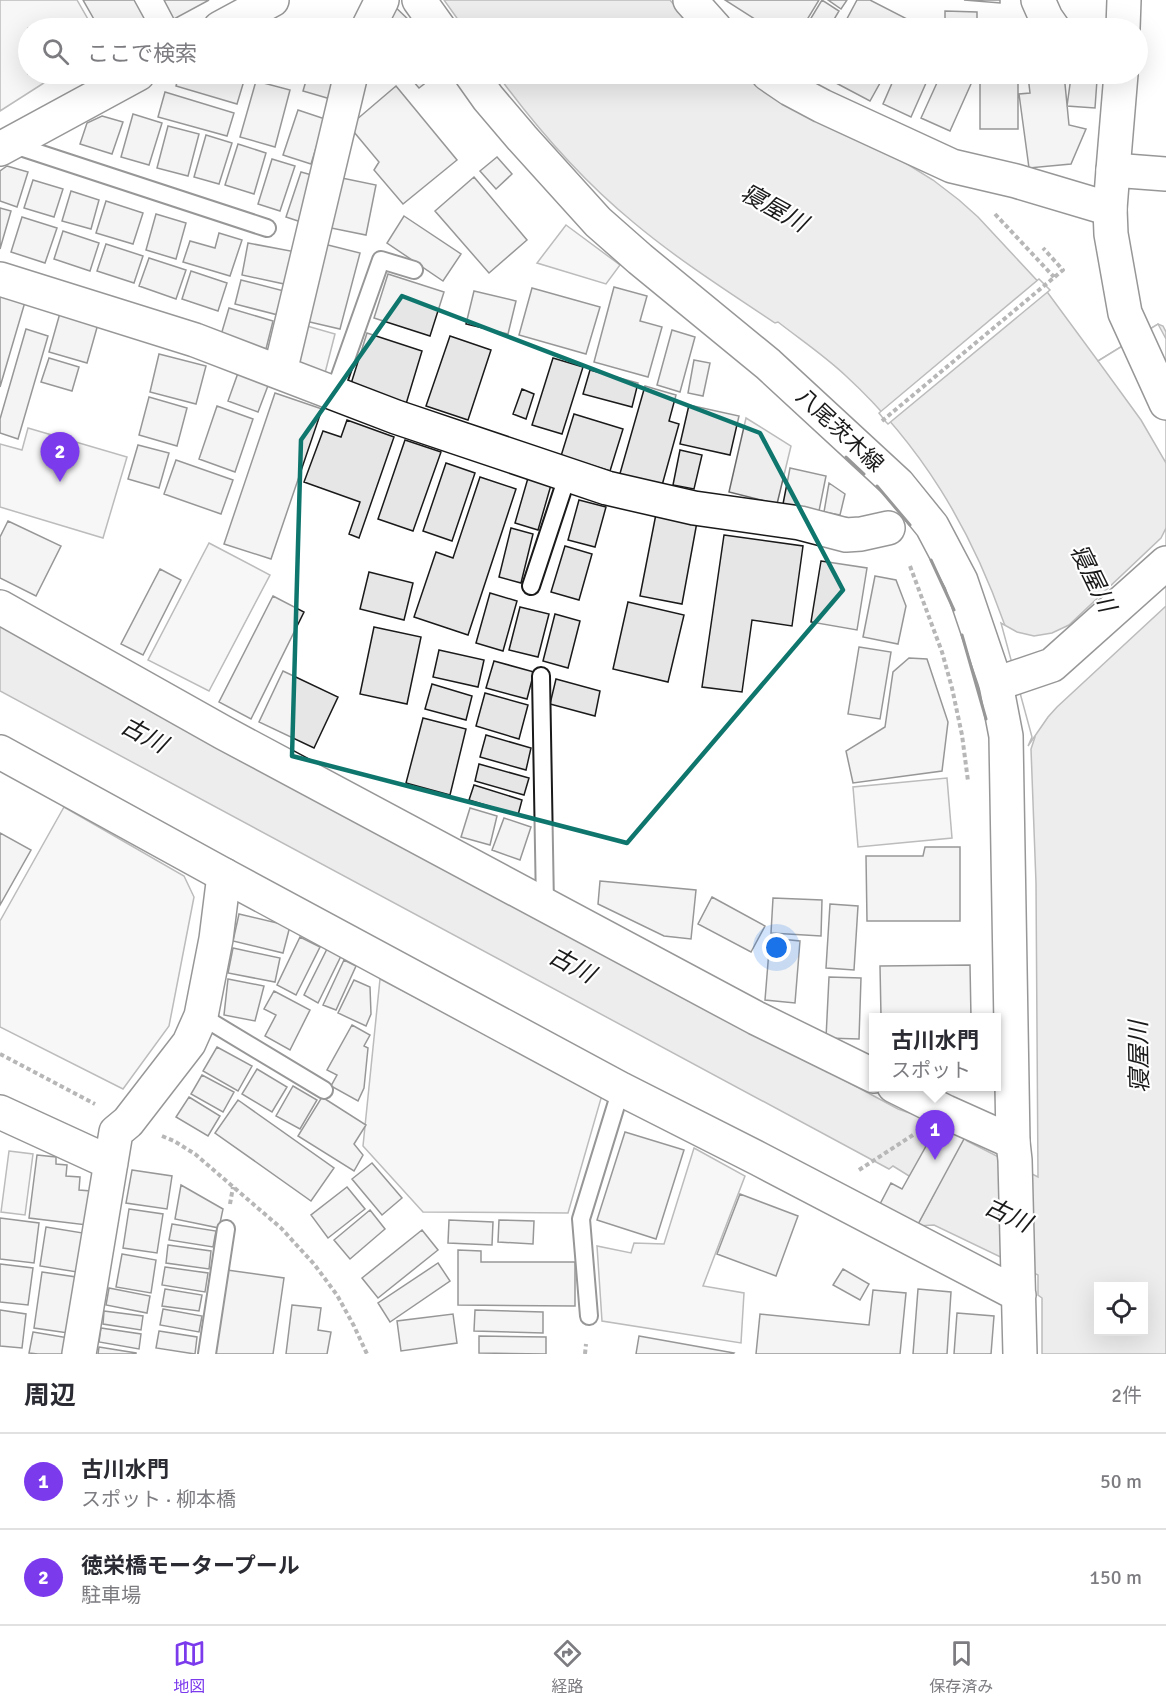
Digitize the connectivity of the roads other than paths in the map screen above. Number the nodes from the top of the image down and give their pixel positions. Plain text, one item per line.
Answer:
1 (272, 0) edge
2 (382, 0) edge
3 (419, 0) edge
4 (690, 0) edge
5 (1038, 0) edge
6 (1124, 0) edge
7 (239, 18) edge
8 (373, 18) edge
9 (432, 18) edge
10 (706, 18) edge
11 (1046, 18) edge
12 (1123, 18) edge
13 (120, 84) edge
14 (349, 84) edge
15 (478, 84) edge
16 (783, 84) edge
17 (1118, 84) edge
18 (6, 147) edge
19 (1113, 170) junction
20 (1157, 173) edge
21 (1110, 209) junction
22 (267, 228) dead end
23 (414, 270) dead end
24 (0, 279) edge
25 (280, 372) junction
26 (334, 393) junction
27 (1166, 403) edge
28 (568, 474) junction
29 (888, 528) road end
30 (1166, 563) edge
31 (531, 586) dead end
32 (0, 607) edge
33 (541, 676) dead end
34 (1002, 682) junction
35 (0, 752) edge
36 (224, 875) junction
37 (544, 905) junction
38 (201, 1016) junction
39 (869, 1074) edge
40 (621, 1089) junction
41 (324, 1090) dead end
42 (904, 1091) edge
43 (0, 1116) edge
44 (1014, 1150) junction
45 (111, 1163) junction
46 (226, 1229) dead end
47 (1018, 1283) junction
48 (589, 1316) dead end
49 (79, 1354) edge
50 (207, 1354) edge
51 (1020, 1354) edge

1 - 7 street
2 - 8 street
3 - 9 street
4 - 10 street
5 - 11 street
6 - 12 street
13 - 18 street
14 - 25 street
15 - 34 street, 八尾茨木線
16 - 21 street
17 - 19 street
18 - 22 lane
19 - 20 street
19 - 21 street
21 - 27 street
23 - 26 lane
24 - 25 street
25 - 26 street
26 - 28 street
28 - 29 street
28 - 31 lane
30 - 34 street
32 - 37 street
33 - 37 lane
34 - 44 street, 八尾茨木線
35 - 36 street
36 - 38 street
36 - 40 street
37 - 39 street
38 - 41 lane
38 - 45 street
40 - 47 street
40 - 48 lane
42 - 44 street
43 - 45 street
44 - 47 street, 八尾茨木線
45 - 49 street
46 - 50 lane
47 - 51 street, 八尾茨木線

